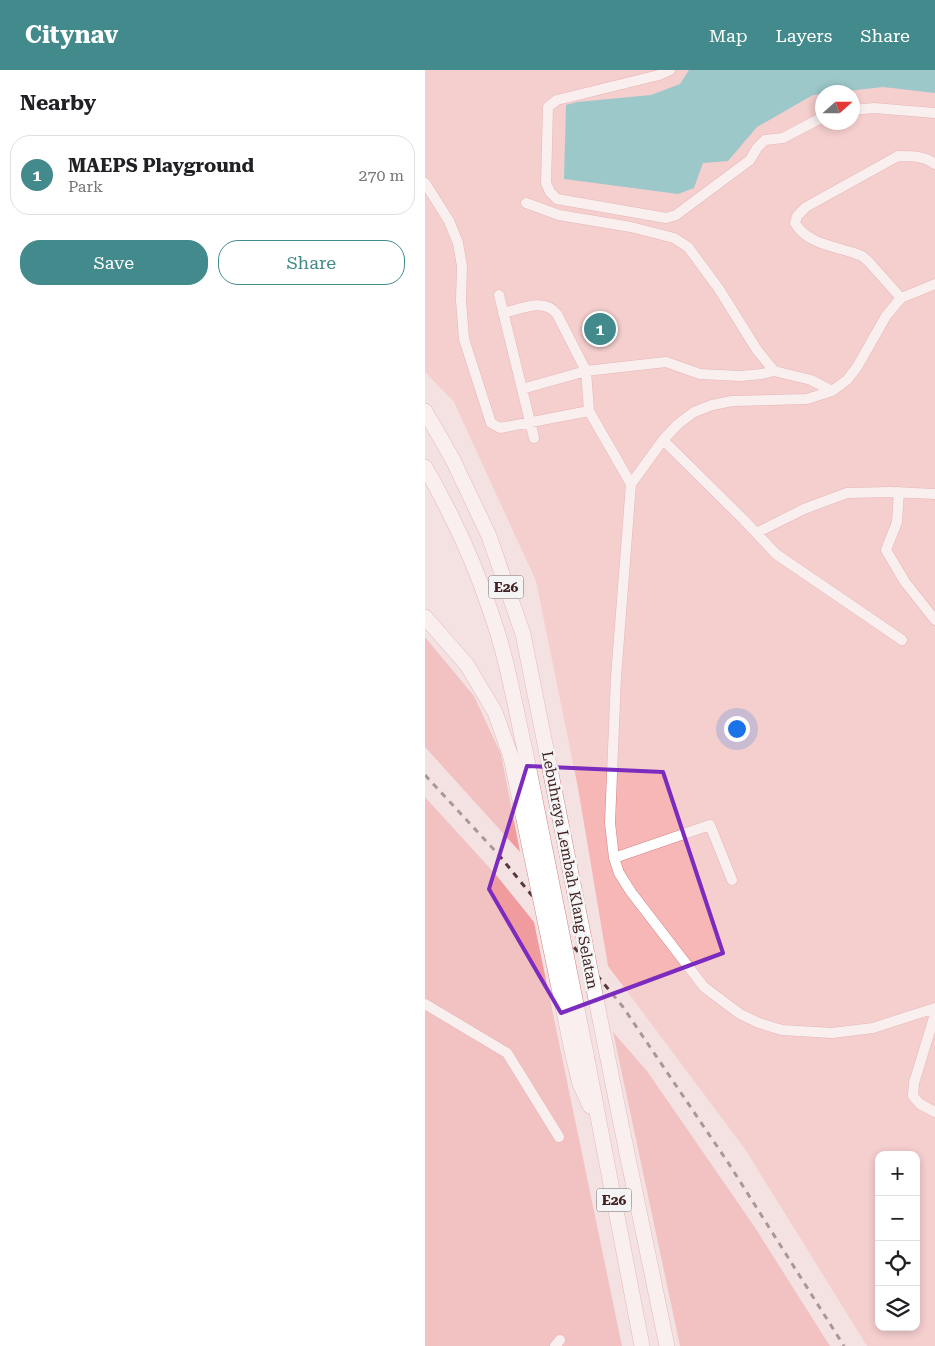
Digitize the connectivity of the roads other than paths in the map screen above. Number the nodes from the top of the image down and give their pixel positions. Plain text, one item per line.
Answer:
1 (670, 70) edge
2 (860, 109) edge
3 (935, 113) edge
4 (815, 121) edge
5 (935, 164) edge
6 (425, 183) edge
7 (526, 203) dead end
8 (935, 284) edge
9 (499, 295) dead end
10 (901, 298) junction
11 (503, 313) junction
12 (774, 370) junction
13 (586, 371) junction
14 (522, 389) junction
15 (833, 391) junction
16 (425, 411) edge
17 (589, 411) junction
18 (530, 422) junction
19 (534, 438) dead end
20 (663, 440) junction
21 (425, 467) edge
22 (631, 484) junction
23 (899, 492) junction
24 (935, 494) edge
25 (756, 533) junction
26 (425, 617) edge
27 (935, 620) edge
28 (902, 640) dead end
29 (519, 756) junction
30 (614, 858) junction
31 (733, 880) dead end
32 (425, 1004) edge
33 (935, 1008) edge
34 (935, 1014) edge
35 (935, 1112) edge
36 (559, 1137) dead end
37 (642, 1346) edge
38 (667, 1346) edge

1 - 4 street
2 - 3 street
5 - 10 street
6 - 18 street
7 - 12 street
8 - 10 street
9 - 11 street
10 - 15 street
11 - 13 street
11 - 14 street
12 - 13 street
12 - 15 street
13 - 14 street
13 - 17 street
14 - 18 street
15 - 20 street
16 - 38 highway, Lebuhraya Lembah Klang Selatan / E26, bridge
17 - 18 street
17 - 22 street
18 - 19 street
20 - 22 street
20 - 25 street
21 - 29 highway, Lebuhraya Lembah Klang Selatan / E26
22 - 30 street
23 - 24 street
23 - 25 street
23 - 27 street
25 - 28 street
26 - 29 highway
29 - 37 highway, Lebuhraya Lembah Klang Selatan / E26, bridge
30 - 31 street
30 - 33 street
32 - 36 street
34 - 35 street

